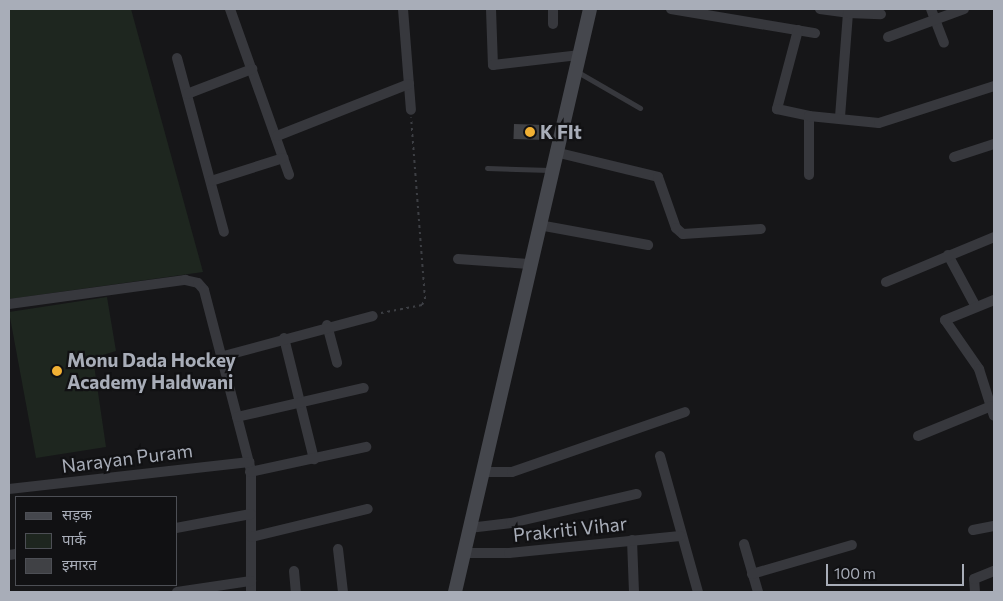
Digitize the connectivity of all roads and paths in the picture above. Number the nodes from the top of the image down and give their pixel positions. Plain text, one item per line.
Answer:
1 (230, 9) edge
2 (403, 9) edge
3 (491, 9) edge
4 (552, 9) edge
5 (590, 9) edge
6 (671, 9) edge
7 (820, 9) edge
8 (931, 9) edge
9 (964, 9) edge
10 (848, 13) junction
11 (881, 14) dead end
12 (935, 20) junction
13 (553, 24) dead end
14 (798, 30) junction
15 (815, 33) dead end
16 (888, 37) dead end
17 (944, 43) dead end
18 (580, 55) junction
19 (177, 58) dead end
20 (252, 69) junction
21 (576, 71) junction
22 (409, 84) junction
23 (994, 86) edge
24 (187, 94) junction
25 (640, 108) dead end
26 (411, 110) joint
27 (809, 116) junction
28 (840, 118) junction
29 (277, 136) junction
30 (994, 144) edge
31 (555, 152) junction
32 (954, 157) dead end
33 (283, 158) junction
34 (487, 168) dead end
35 (550, 170) junction
36 (289, 175) dead end
37 (809, 175) dead end
38 (211, 181) junction
39 (539, 225) junction
40 (761, 229) dead end
41 (224, 232) dead end
42 (994, 237) edge
43 (648, 245) dead end
44 (948, 255) junction
45 (458, 259) dead end
46 (530, 264) junction
47 (886, 282) dead end
48 (994, 300) edge
49 (9, 304) edge
50 (976, 307) junction
51 (376, 315) joint
52 (327, 325) junction
53 (284, 338) junction
54 (220, 357) junction
55 (337, 363) dead end
56 (364, 388) dead end
57 (301, 403) junction
58 (993, 411) edge
59 (685, 412) dead end
60 (238, 417) junction
61 (918, 436) dead end
62 (366, 448) dead end
63 (660, 456) dead end
64 (314, 459) junction
65 (249, 462) junction
66 (250, 472) junction
67 (482, 472) junction
68 (9, 489) edge
69 (637, 494) dead end
70 (368, 509) dead end
71 (251, 514) junction
72 (994, 526) edge
73 (178, 528) edge
74 (470, 528) junction
75 (973, 530) dead end
76 (680, 536) junction
77 (251, 537) junction
78 (632, 540) junction
79 (744, 544) dead end
80 (852, 545) dead end
81 (338, 549) dead end
82 (464, 553) junction
83 (294, 571) dead end
84 (994, 571) edge
85 (752, 574) junction
86 (251, 581) junction
87 (177, 592) edge
88 (251, 592) edge
89 (296, 592) edge
90 (343, 592) edge
91 (455, 592) edge
92 (634, 592) edge
93 (698, 592) edge
94 (758, 592) edge
95 (975, 592) edge

1 - 20 street
2 - 22 street
3 - 18 street
4 - 13 street
5 - 18 street
6 - 14 street
7 - 10 street
8 - 12 street
9 - 12 street
10 - 11 street
10 - 28 street
12 - 16 street
12 - 17 street
14 - 15 street
14 - 27 street
18 - 21 street
19 - 24 street
20 - 24 street
20 - 29 street
21 - 25 lane
21 - 31 street
22 - 26 street
22 - 29 street
23 - 28 street
24 - 38 street
26 - 51 path
27 - 28 street
27 - 37 street
29 - 33 street
30 - 32 street
31 - 35 street
31 - 40 street
33 - 36 street
33 - 38 street
34 - 35 lane
35 - 39 street
38 - 41 street
39 - 43 street
39 - 46 street
42 - 44 street
44 - 47 street
44 - 50 street
45 - 46 street
46 - 67 street
48 - 50 street
49 - 54 street
50 - 58 street
51 - 52 street
52 - 53 street
52 - 55 street
53 - 54 street
53 - 57 street
54 - 60 street
56 - 57 street
57 - 60 street
57 - 64 street
58 - 61 street
59 - 67 street
60 - 65 street
62 - 64 street
63 - 76 street
64 - 66 street
65 - 66 street
65 - 68 street, Narayan Puram
66 - 71 street
67 - 74 street
69 - 74 street
70 - 77 street
71 - 73 street
71 - 77 street
72 - 75 street
74 - 82 street
76 - 78 street, Prakriti Vihar
76 - 93 street
77 - 86 street
78 - 82 street, Prakriti Vihar
78 - 92 street
79 - 85 street
80 - 85 street
81 - 90 street
82 - 91 street
83 - 89 street
84 - 95 street
85 - 94 street
86 - 87 street
86 - 88 street

